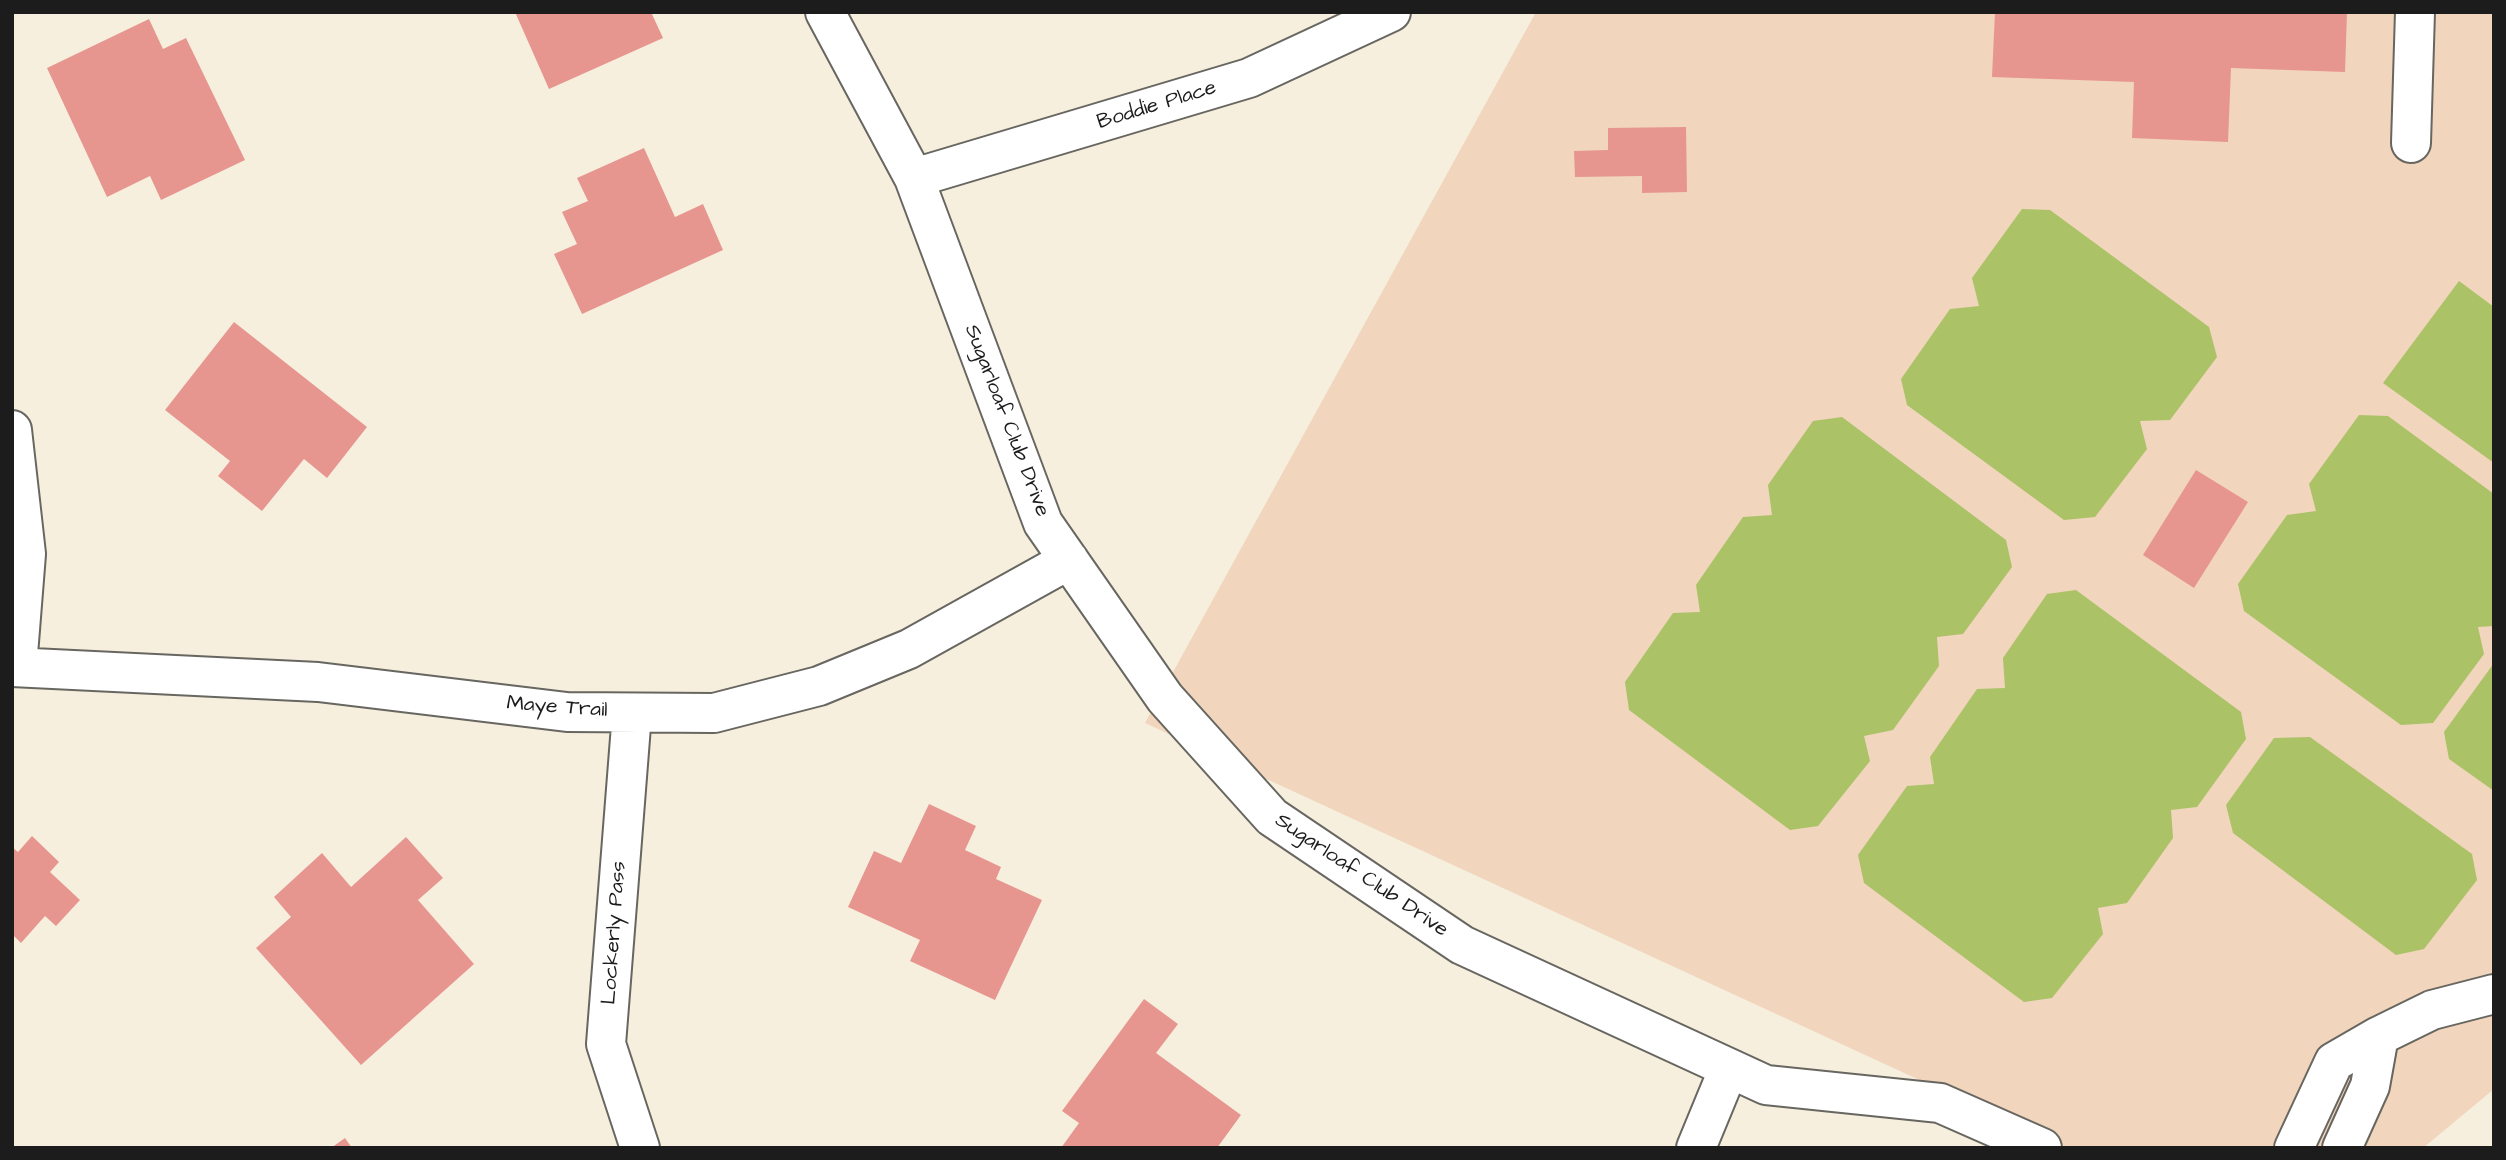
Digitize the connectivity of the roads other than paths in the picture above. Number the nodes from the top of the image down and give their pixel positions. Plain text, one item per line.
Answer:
1 (825, 12) edge
2 (1391, 12) edge
3 (2415, 12) edge
4 (2411, 143) dead end
5 (914, 178) junction
6 (12, 430) edge
7 (1069, 559) junction
8 (15, 667) edge
9 (632, 713) junction
10 (2494, 994) edge
11 (2379, 1036) junction
12 (1729, 1068) junction
13 (640, 1148) edge
14 (1696, 1148) edge
15 (2042, 1148) edge
16 (2294, 1148) edge
17 (2342, 1148) edge

1 - 5 street, Sugarloaf Club Drive
2 - 5 street, Boddie Place
3 - 4 street
5 - 7 street, Sugarloaf Club Drive
6 - 8 street
7 - 9 street, Maye Trail
7 - 12 street, Sugarloaf Club Drive
8 - 9 street, Maye Trail
9 - 13 street, Lockerly Pass
10 - 11 street
11 - 16 street
11 - 17 street
12 - 14 street
12 - 15 street, Sugarloaf Club Drive

